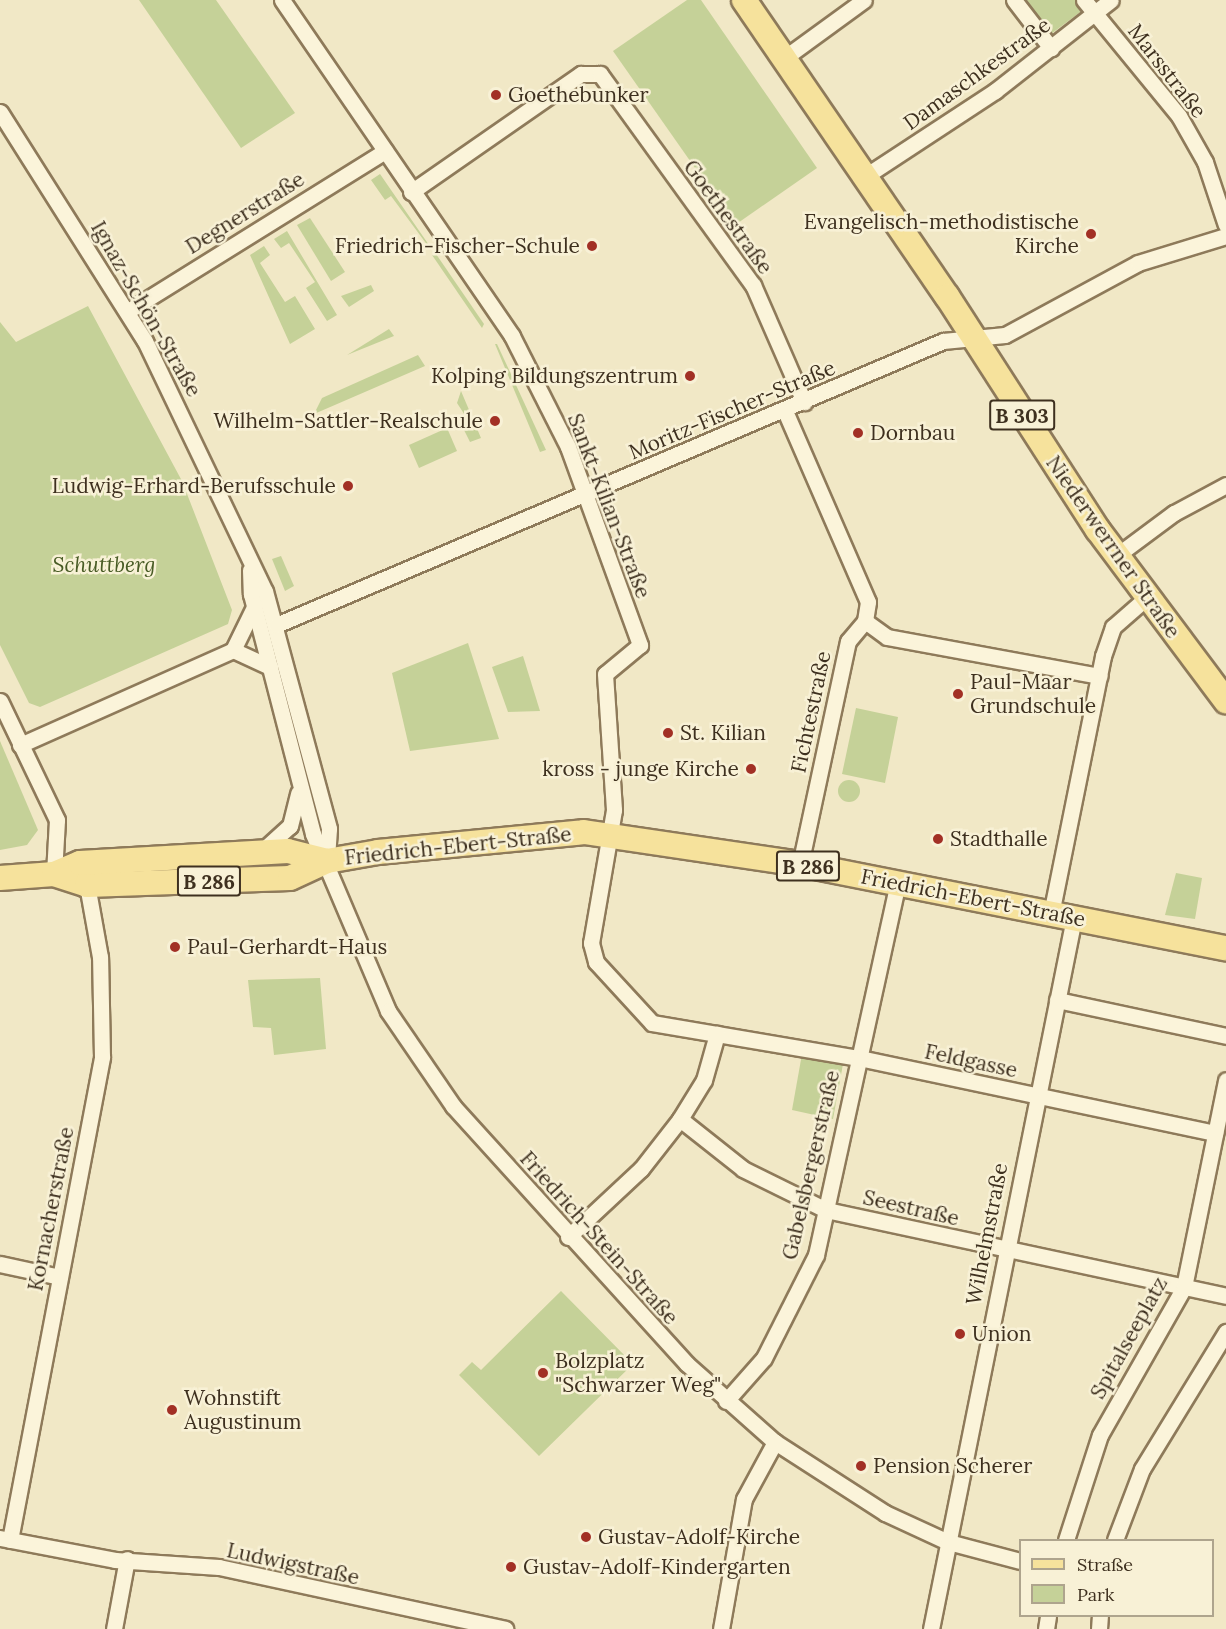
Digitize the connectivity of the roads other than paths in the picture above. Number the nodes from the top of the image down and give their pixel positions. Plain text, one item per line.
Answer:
1 (282, 0) edge
2 (744, 0) edge
3 (864, 0) edge
4 (1014, 0) edge
5 (1084, 0) edge
6 (1111, 0) edge
7 (1095, 14) junction
8 (1051, 48) junction
9 (783, 59) junction
10 (0, 112) edge
11 (385, 151) junction
12 (864, 177) junction
13 (411, 192) junction
14 (1226, 225) edge
15 (1226, 236) edge
16 (128, 311) junction
17 (973, 338) junction
18 (804, 402) junction
19 (785, 411) junction
20 (1226, 485) edge
21 (587, 495) junction
22 (1116, 556) junction
23 (250, 570) junction
24 (1146, 598) junction
25 (255, 605) junction
26 (865, 621) junction
27 (276, 625) junction
28 (233, 650) junction
29 (270, 667) junction
30 (1099, 676) junction
31 (0, 701) edge
32 (1226, 701) edge
33 (20, 745) junction
34 (297, 775) junction
35 (612, 834) junction
36 (257, 853) junction
37 (327, 861) junction
38 (800, 864) junction
39 (54, 874) junction
40 (0, 878) edge
41 (898, 883) junction
42 (87, 885) junction
43 (1062, 916) junction
44 (1226, 948) edge
45 (1057, 1000) junction
46 (717, 1034) junction
47 (1226, 1036) edge
48 (859, 1058) junction
49 (1226, 1080) edge
50 (1036, 1097) junction
51 (680, 1119) junction
52 (1215, 1133) junction
53 (826, 1210) junction
54 (567, 1237) junction
55 (1004, 1252) junction
56 (0, 1264) edge
57 (60, 1277) junction
58 (1184, 1287) junction
59 (1226, 1296) edge
60 (1226, 1332) edge
61 (726, 1401) junction
62 (776, 1442) junction
63 (5, 1539) edge
64 (1065, 1539) edge
65 (1115, 1539) edge
66 (948, 1542) junction
67 (127, 1559) junction
68 (1019, 1561) edge
69 (438, 1623) edge
70 (114, 1629) edge
71 (506, 1629) edge
72 (721, 1629) edge
73 (931, 1629) edge

1 - 11 street, Sankt-Kilian-Straße
2 - 9 main road, Niederwerrner Straße / B 303
3 - 9 street
4 - 8 street
5 - 7 street, Marsstraße
6 - 7 street, Damaschkestraße
7 - 8 street, Damaschkestraße
7 - 14 street, Marsstraße
8 - 12 street, Damaschkestraße
9 - 12 main road, Niederwerrner Straße / B 303
10 - 16 street, Ignaz-Schön-Straße
11 - 13 street, Sankt-Kilian-Straße
11 - 16 street, Degnerstraße
12 - 17 main road, Niederwerrner Straße / B 303
13 - 18 street, Goethestraße
13 - 21 street, Sankt-Kilian-Straße
15 - 17 street, Moritz-Fischer-Straße
16 - 23 street, Ignaz-Schön-Straße
17 - 18 street, Moritz-Fischer-Straße
17 - 22 main road, Niederwerrner Straße / B 303
18 - 19 street, Moritz-Fischer-Straße
19 - 21 street, Moritz-Fischer-Straße
19 - 26 street, Fichtestraße
20 - 22 street
21 - 27 street, Moritz-Fischer-Straße
21 - 35 street, Sankt-Kilian-Straße
22 - 24 main road, Niederwerrner Straße / B 303
23 - 25 street, Ignaz-Schön-Straße
23 - 27 street, Ignaz-Schön-Straße
24 - 30 street, Wilhelmstraße
24 - 32 main road, Niederwerrner Straße / B 303
25 - 28 street
25 - 29 street, Ignaz-Schön-Straße
26 - 30 street
26 - 38 street, Fichtestraße
27 - 37 street, Ignaz-Schön-Straße
28 - 29 street
28 - 33 street
29 - 34 street, Ignaz-Schön-Straße
30 - 43 street, Wilhelmstraße
31 - 33 street
33 - 39 street
34 - 36 street, Ignaz-Schön-Straße
34 - 37 street, Ignaz-Schön-Straße
35 - 37 main road, Friedrich-Ebert-Straße / B 286
35 - 38 main road, Friedrich-Ebert-Straße / B 286
35 - 46 street, Feldgasse
36 - 37 main road, B 286
36 - 39 main road, B 286
37 - 42 main road, B 286
37 - 54 street, Friedrich-Stein-Straße
38 - 41 main road, Friedrich-Ebert-Straße / B 286
39 - 40 main road, B 286
39 - 42 main road, B 286
41 - 43 main road, Friedrich-Ebert-Straße / B 286
41 - 48 street, Gabelsbergerstraße
42 - 57 street, Kornacherstraße
43 - 44 main road, Friedrich-Ebert-Straße / B 286
43 - 45 street, Wilhelmstraße
45 - 47 street
45 - 50 street, Wilhelmstraße
46 - 48 street, Feldgasse
46 - 51 street
48 - 50 street, Feldgasse
48 - 53 street, Gabelsbergerstraße
49 - 52 street, Spitalseeplatz
50 - 52 street, Feldgasse
50 - 55 street, Wilhelmstraße
51 - 53 street, Seestraße
51 - 54 street
52 - 58 street, Spitalseeplatz
53 - 55 street, Seestraße
53 - 61 street, Gabelsbergerstraße
54 - 61 street, Friedrich-Stein-Straße
55 - 58 street, Seestraße
55 - 66 street, Wilhelmstraße
56 - 57 street
57 - 63 street, Kornacherstraße
58 - 59 street, Seestraße
58 - 64 street, Spitalseeplatz
60 - 65 street
61 - 62 street, Friedrich-Stein-Straße
62 - 66 street, Friedrich-Stein-Straße
62 - 72 street
63 - 67 street, Ludwigstraße
66 - 68 street, Friedrich-Stein-Straße
66 - 73 street, Wilhelmstraße
67 - 69 street, Ludwigstraße
67 - 70 street
69 - 71 street, Ludwigstraße

